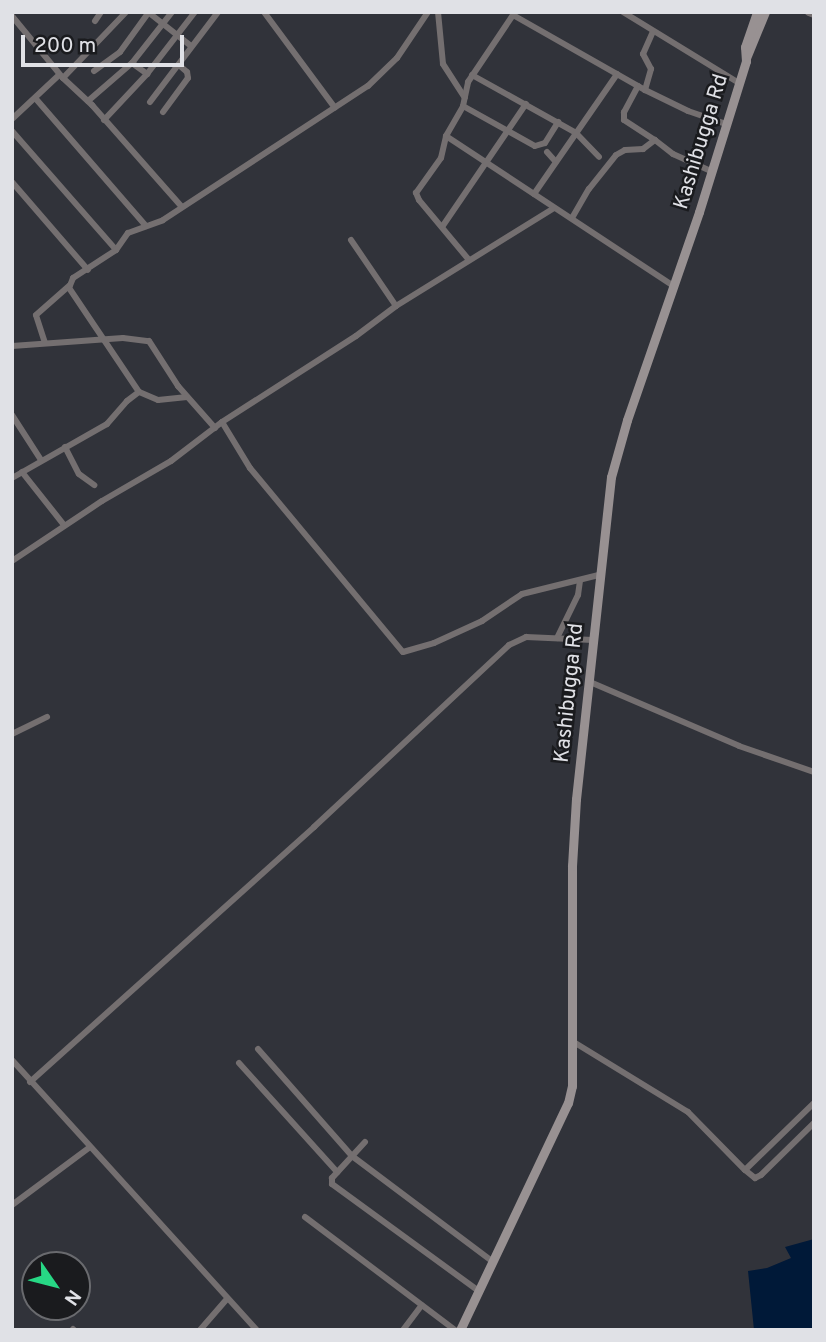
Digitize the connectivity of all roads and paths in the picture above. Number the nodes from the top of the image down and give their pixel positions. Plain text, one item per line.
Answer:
1 (102, 12) edge
2 (126, 12) edge
3 (172, 12) edge
4 (195, 12) edge
5 (218, 12) edge
6 (264, 12) edge
7 (428, 12) edge
8 (438, 12) edge
9 (624, 12) edge
10 (757, 12) edge
11 (765, 12) edge
12 (148, 13) edge
13 (514, 14) edge
14 (12, 16) edge
15 (95, 21) dead end
16 (163, 24) junction
17 (653, 32) junction
18 (177, 36) junction
19 (191, 46) junction
20 (746, 58) junction
21 (132, 63) junction
22 (179, 65) junction
23 (94, 71) dead end
24 (147, 74) junction
25 (617, 74) junction
26 (472, 75) junction
27 (61, 76) junction
28 (739, 83) junction
29 (638, 86) junction
30 (645, 90) junction
31 (36, 99) junction
32 (88, 101) junction
33 (150, 102) dead end
34 (464, 102) junction
35 (526, 104) junction
36 (335, 108) junction
37 (163, 112) dead end
38 (12, 119) edge
39 (104, 120) junction
40 (558, 122) junction
41 (725, 124) junction
42 (12, 131) edge
43 (509, 131) junction
44 (576, 133) junction
45 (446, 136) junction
46 (655, 140) junction
47 (547, 152) dead end
48 (599, 157) dead end
49 (556, 162) junction
50 (487, 163) junction
51 (711, 171) junction
52 (12, 182) edge
53 (534, 194) junction
54 (182, 207) junction
55 (554, 208) junction
56 (572, 218) junction
57 (146, 226) junction
58 (442, 227) junction
59 (351, 240) dead end
60 (116, 250) junction
61 (469, 260) junction
62 (88, 270) junction
63 (72, 283) junction
64 (675, 286) junction
65 (396, 306) junction
66 (103, 339) junction
67 (45, 342) junction
68 (12, 346) edge
69 (139, 393) junction
70 (187, 397) junction
71 (12, 415) edge
72 (222, 422) junction
73 (215, 428) junction
74 (65, 447) junction
75 (41, 460) junction
76 (22, 472) junction
77 (12, 478) edge
78 (94, 485) dead end
79 (64, 525) junction
80 (12, 561) edge
81 (599, 575) junction
82 (580, 581) junction
83 (557, 638) junction
84 (593, 640) junction
85 (590, 682) junction
86 (47, 718) dead end
87 (12, 734) edge
88 (814, 772) edge
89 (572, 1041) junction
90 (258, 1049) dead end
91 (12, 1060) edge
92 (239, 1063) dead end
93 (30, 1082) junction
94 (814, 1102) edge
95 (814, 1123) edge
96 (365, 1142) dead end
97 (90, 1147) junction
98 (352, 1156) junction
99 (745, 1170) junction
100 (337, 1172) junction
101 (12, 1205) edge
102 (305, 1217) dead end
103 (493, 1262) junction
104 (479, 1292) junction
105 (226, 1300) junction
106 (422, 1305) junction
107 (200, 1330) edge
108 (257, 1330) edge
109 (403, 1330) edge
110 (458, 1330) edge

1 - 15 street
2 - 27 street
3 - 16 street
4 - 18 street
5 - 19 street
6 - 36 street
7 - 36 street
8 - 34 street
9 - 17 street
10 - 20 main road, Kashibugga Rd
11 - 20 main road, Kashibugga Rd
12 - 16 street
12 - 23 street
13 - 25 street
13 - 26 street
14 - 27 street
16 - 18 street
16 - 21 street
17 - 28 street
17 - 30 street
18 - 19 street
18 - 24 street
19 - 22 street
20 - 28 main road, Kashibugga Rd
21 - 24 street
21 - 32 street
22 - 33 street
22 - 37 street
24 - 39 street
25 - 29 street
25 - 44 street
26 - 34 street
26 - 35 street
27 - 31 street
27 - 32 street
28 - 41 main road, Kashibugga Rd
29 - 30 street
29 - 46 street
30 - 41 street
31 - 38 street
31 - 57 street
32 - 39 street
34 - 43 street
34 - 45 street
35 - 40 street
35 - 43 street
36 - 54 street
39 - 54 street
40 - 43 street
40 - 44 street
41 - 51 main road, Kashibugga Rd
42 - 60 street
43 - 50 street
44 - 48 street
44 - 49 street
45 - 50 street
45 - 58 street
46 - 51 street
46 - 56 street
47 - 49 street
49 - 53 street
50 - 53 street
50 - 58 street
51 - 64 main road, Kashibugga Rd
52 - 62 street
53 - 55 street
54 - 57 street
55 - 56 street
55 - 61 street
56 - 64 street
57 - 60 street
58 - 61 street
59 - 65 street
60 - 62 street
61 - 65 street
62 - 63 street
63 - 66 street
63 - 67 street
64 - 81 main road, Kashibugga Rd
65 - 72 street
66 - 67 street
66 - 69 street
66 - 70 street
67 - 68 street
69 - 70 street
69 - 74 street
70 - 73 street
71 - 75 street
72 - 73 street
72 - 82 street
73 - 79 street
74 - 75 street
74 - 78 street
75 - 76 street
76 - 77 street
76 - 79 street
79 - 80 street
81 - 82 street
81 - 84 main road, Kashibugga Rd
82 - 83 street
83 - 84 street
83 - 93 street
84 - 85 main road, Kashibugga Rd
85 - 88 street
85 - 89 main road, Kashibugga Rd
86 - 87 street
89 - 99 street
89 - 103 main road, Kashibugga Rd
90 - 98 street
91 - 93 street
92 - 100 street
93 - 97 street
94 - 99 street
95 - 99 street
96 - 98 street
97 - 101 street
97 - 105 street
98 - 100 street
98 - 103 street
100 - 104 street
102 - 106 street
103 - 104 main road, Kashibugga Rd
104 - 110 main road, Kashibugga Rd
105 - 107 street
105 - 108 street
106 - 109 street
106 - 110 street

